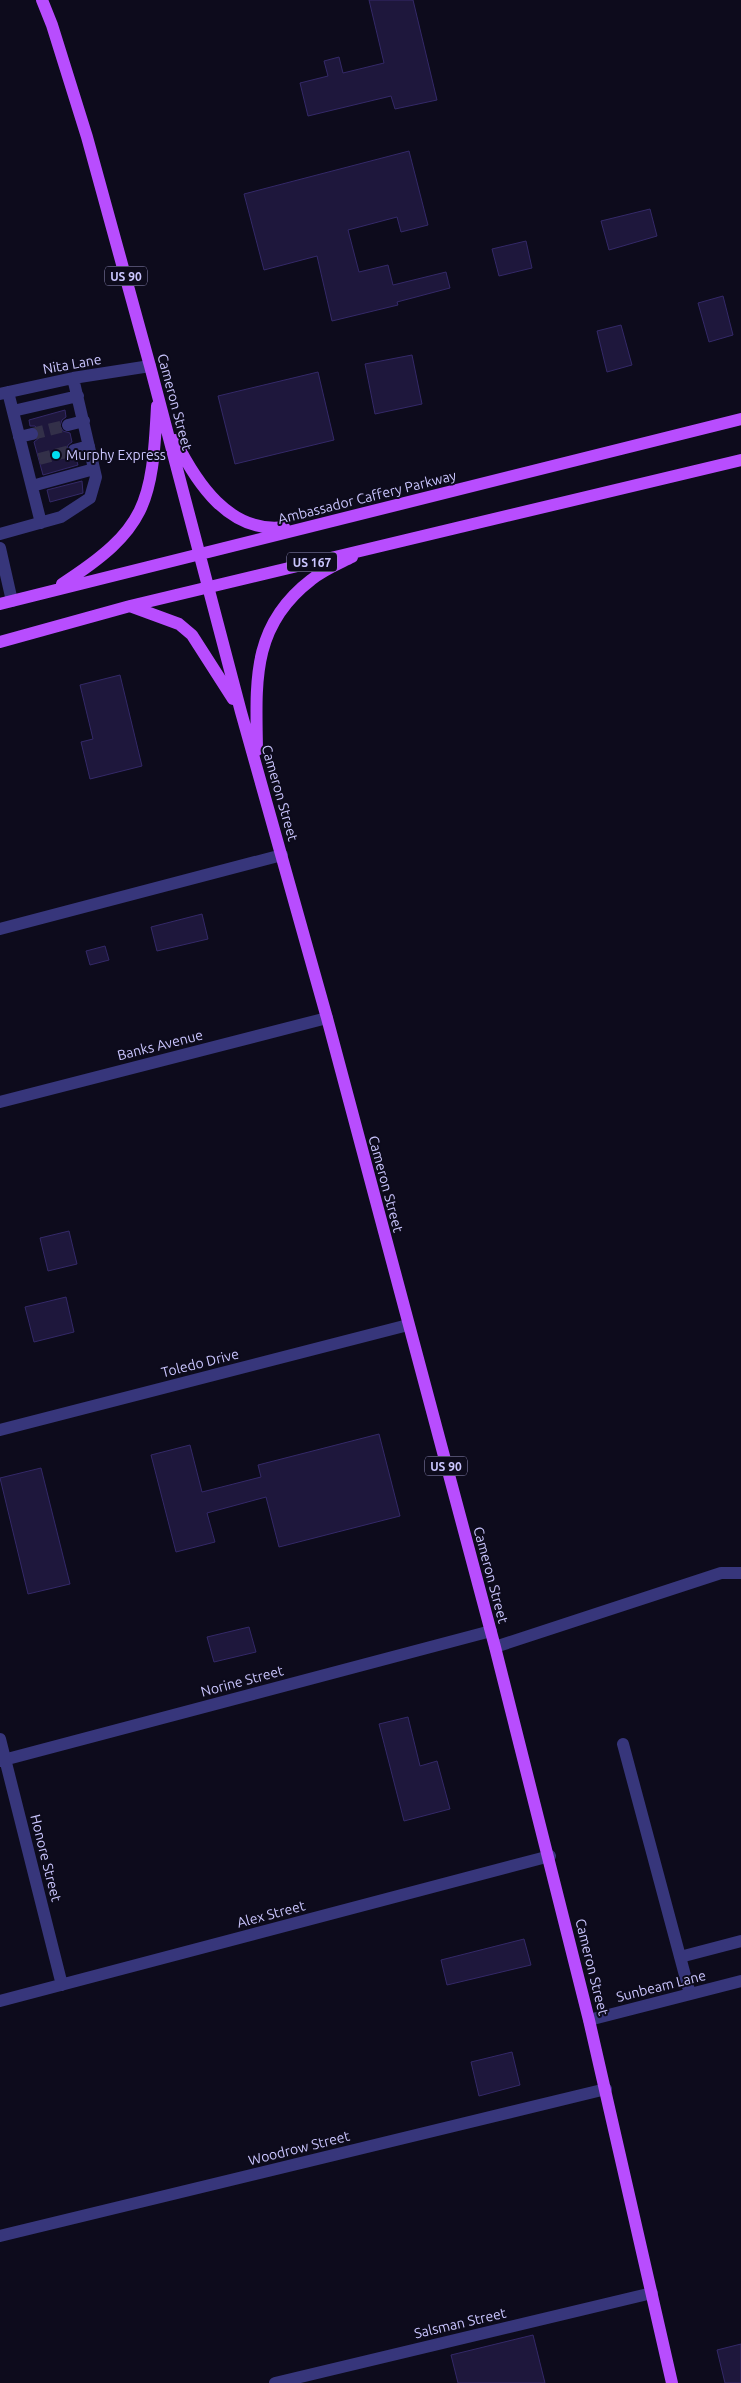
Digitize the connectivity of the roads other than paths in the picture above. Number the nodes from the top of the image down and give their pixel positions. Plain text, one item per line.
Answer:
1 (42, 0) edge
2 (150, 366) junction
3 (73, 378) junction
4 (4, 393) edge
5 (157, 394) junction
6 (78, 396) junction
7 (13, 411) junction
8 (741, 419) edge
9 (84, 420) junction
10 (164, 420) junction
11 (68, 425) tunnel mouth
12 (89, 446) junction
13 (74, 450) tunnel mouth
14 (39, 459) tunnel mouth
15 (741, 460) edge
16 (26, 462) junction
17 (94, 469) junction
18 (32, 486) junction
19 (341, 520) junction
20 (41, 523) junction
21 (0, 534) edge
22 (0, 548) edge
23 (367, 548) junction
24 (199, 554) junction
25 (208, 588) junction
26 (54, 589) junction
27 (6, 603) edge
28 (130, 606) junction
29 (0, 642) edge
30 (241, 712) junction
31 (257, 765) junction
32 (282, 855) junction
33 (0, 929) edge
34 (327, 1018) junction
35 (0, 1102) edge
36 (408, 1325) junction
37 (0, 1430) edge
38 (741, 1573) edge
39 (491, 1630) junction
40 (495, 1647) junction
41 (0, 1739) edge
42 (623, 1744) dead end
43 (3, 1760) edge
44 (550, 1856) junction
45 (741, 1941) edge
46 (680, 1957) junction
47 (741, 1980) edge
48 (62, 1985) junction
49 (690, 1994) junction
50 (0, 2001) edge
51 (589, 2020) junction
52 (606, 2089) junction
53 (0, 2236) edge
54 (652, 2293) junction
55 (274, 2383) edge
56 (672, 2383) edge

1 - 2 main road, Cameron Street / US 90
2 - 3 street, Nita Lane
2 - 5 main road, Cameron Street / US 90
3 - 4 street, Nita Lane
3 - 6 street
4 - 7 street
5 - 10 main road, Cameron Street / US 90
5 - 26 main road
6 - 7 street
6 - 9 street
7 - 16 street
8 - 19 main road, Ambassador Caffery Parkway / US 167
9 - 11 street
9 - 12 street
10 - 19 main road
10 - 24 main road, Cameron Street / US 90
12 - 13 street
12 - 17 street
14 - 16 street
15 - 23 main road, US 167
16 - 18 street
17 - 18 street
17 - 20 street
18 - 20 street
19 - 24 main road, Ambassador Caffery Parkway / US 167
20 - 21 street
22 - 27 street
23 - 25 main road, US 167
23 - 31 main road
24 - 25 main road, Cameron Street / US 90
24 - 26 main road, Ambassador Caffery Parkway / US 167
25 - 28 main road, US 167
25 - 30 main road, Cameron Street / US 90
26 - 27 main road, Ambassador Caffery Parkway / US 167
28 - 29 main road, US 167
28 - 30 main road
30 - 31 main road, Cameron Street / US 90
31 - 32 main road, Cameron Street / US 90
32 - 33 street
32 - 34 main road, Cameron Street / US 90
34 - 35 street, Banks Avenue
34 - 36 main road, Cameron Street / US 90
36 - 37 street, Toledo Drive
36 - 39 main road, Cameron Street / US 90
38 - 40 street
39 - 40 main road, Cameron Street / US 90
39 - 43 street, Norine Street
40 - 44 main road, Cameron Street / US 90
41 - 43 street, Honore Street
42 - 46 street
43 - 48 street, Honore Street
44 - 48 street, Alex Street
44 - 51 main road, Cameron Street / US 90
45 - 46 street
46 - 49 street
47 - 49 street, Sunbeam Lane
48 - 50 street, Alex Street
49 - 51 street, Sunbeam Lane
51 - 52 main road, Cameron Street / US 90
52 - 53 street, Woodrow Street
52 - 54 main road, Cameron Street / US 90
54 - 55 street, Salsman Street
54 - 56 main road, Cameron Street / US 90

